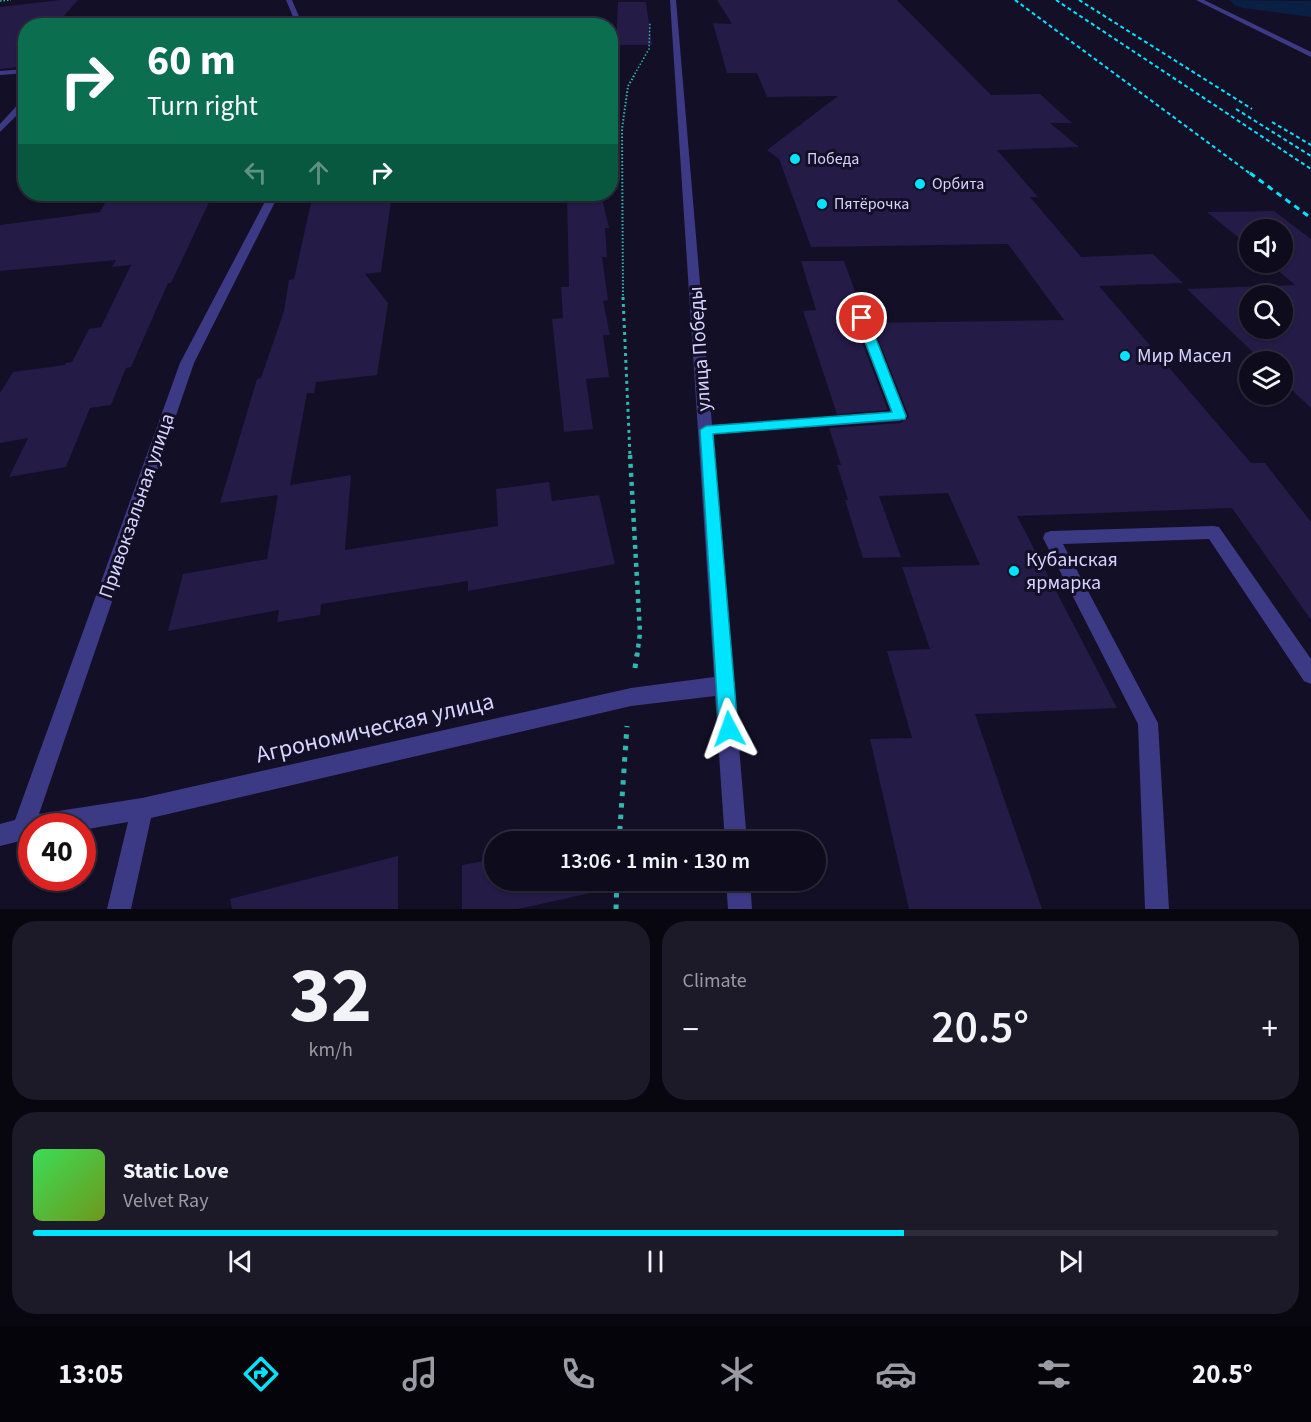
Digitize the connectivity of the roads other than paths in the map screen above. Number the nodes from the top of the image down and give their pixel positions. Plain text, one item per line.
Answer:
1 (289, 0) edge
2 (673, 0) edge
3 (1199, 0) edge
4 (297, 18) edge
5 (1292, 45) junction
6 (1311, 45) edge
7 (1311, 55) edge
8 (18, 72) edge
9 (0, 73) edge
10 (18, 110) edge
11 (0, 129) edge
12 (270, 201) edge
13 (854, 299) dead end
14 (706, 430) junction
15 (1311, 675) edge
16 (726, 685) junction
17 (142, 809) junction
18 (35, 813) edge
19 (96, 817) edge
20 (18, 831) edge
21 (735, 831) edge
22 (0, 835) edge
23 (739, 891) edge
24 (119, 909) edge
25 (740, 909) edge
26 (1157, 909) edge

1 - 4 street
2 - 14 street, улица Победы
3 - 5 street
5 - 6 street
5 - 7 street
8 - 9 street
10 - 11 street
12 - 18 street, Привокзальная улица
13 - 14 street
14 - 16 street, улица Победы
15 - 26 street
16 - 17 street, Агрономическая улица
16 - 21 street, улица Победы
17 - 19 street, Агрономическая улица
17 - 24 street
20 - 22 street, Агрономическая улица
23 - 25 street

